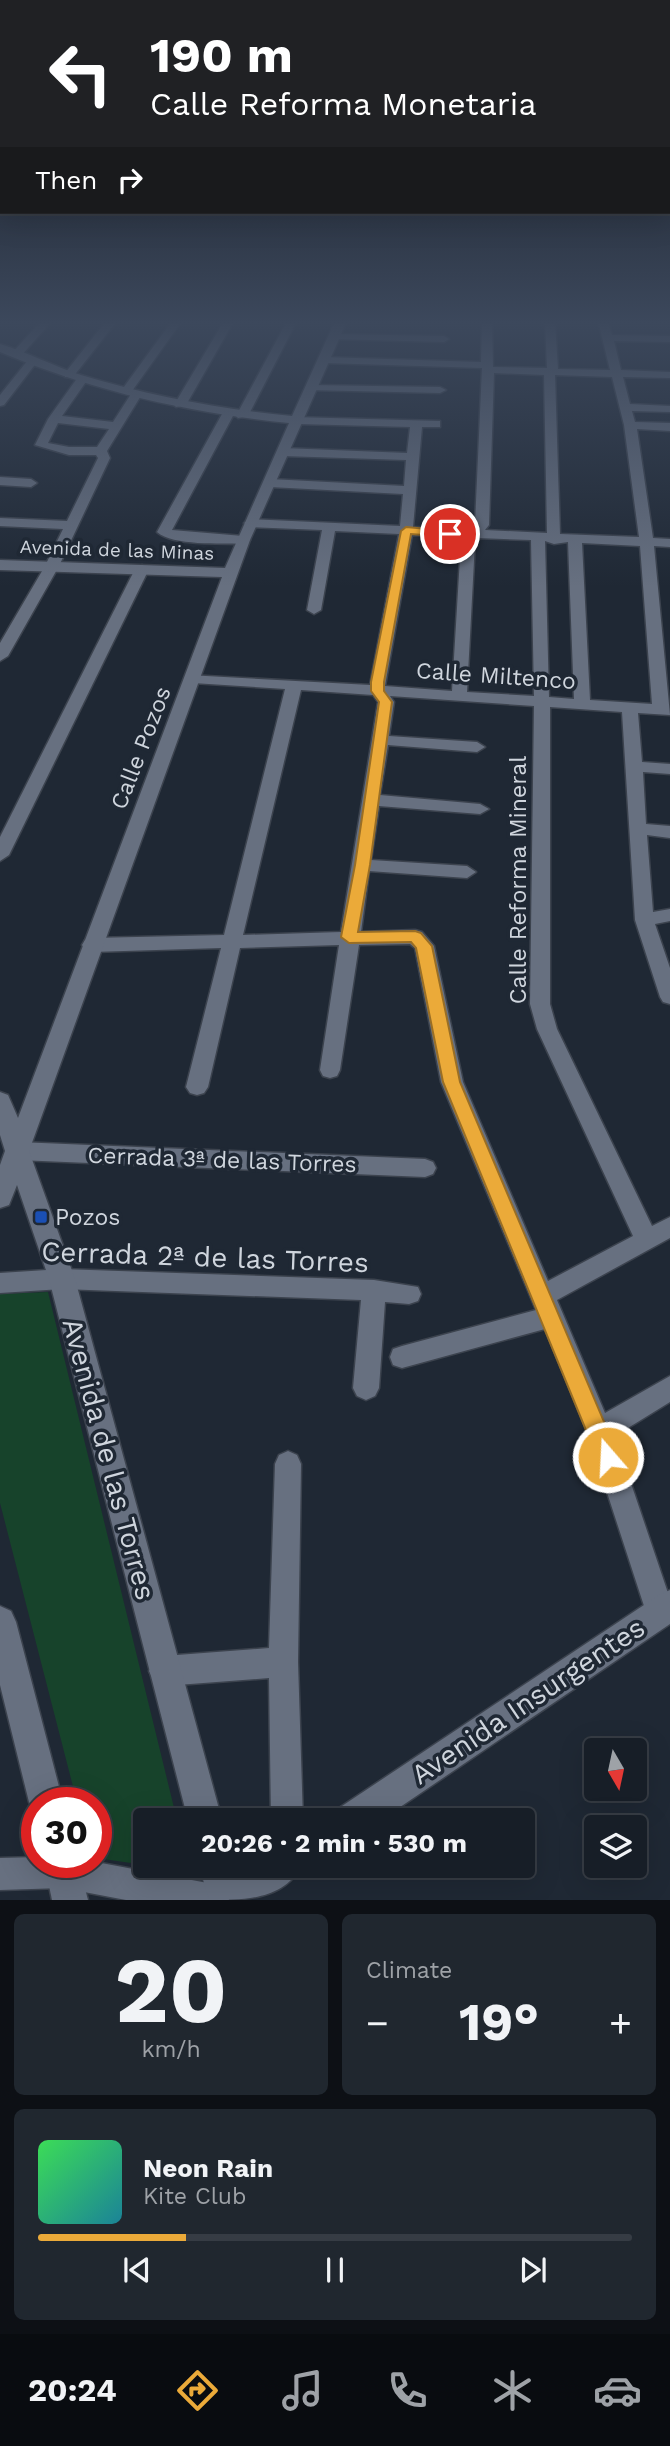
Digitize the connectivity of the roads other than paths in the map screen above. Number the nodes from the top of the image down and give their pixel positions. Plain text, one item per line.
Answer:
1 (59, 410) edge
2 (123, 410) edge
3 (205, 410) edge
4 (245, 410) edge
5 (302, 410) edge
6 (485, 410) edge
7 (548, 410) edge
8 (626, 410) edge
9 (228, 414) junction
10 (242, 416) junction
11 (54, 419) junction
12 (298, 421) junction
13 (416, 423) junction
14 (436, 424) dead end
15 (630, 425) junction
16 (116, 426) junction
17 (670, 427) edge
18 (283, 452) junction
19 (102, 455) junction
20 (412, 457) junction
21 (0, 481) edge
22 (270, 482) junction
23 (31, 483) dead end
24 (409, 490) junction
25 (0, 522) edge
26 (71, 525) junction
27 (329, 528) junction
28 (406, 531) junction
29 (247, 532) junction
30 (472, 536) junction
31 (546, 539) junction
32 (575, 541) junction
33 (645, 543) junction
34 (670, 543) edge
35 (0, 565) edge
36 (52, 566) junction
37 (142, 569) junction
38 (232, 573) junction
39 (314, 610) dead end
40 (0, 656) edge
41 (193, 678) junction
42 (294, 685) junction
43 (378, 691) junction
44 (459, 697) junction
45 (540, 702) junction
46 (582, 705) junction
47 (630, 708) junction
48 (665, 710) edge
49 (380, 740) junction
50 (477, 747) dead end
51 (636, 767) junction
52 (670, 769) edge
53 (371, 800) junction
54 (480, 809) dead end
55 (638, 830) junction
56 (670, 832) edge
57 (0, 855) edge
58 (363, 865) junction
59 (467, 873) dead end
60 (670, 915) edge
61 (644, 920) junction
62 (349, 937) junction
63 (231, 940) junction
64 (92, 945) junction
65 (670, 998) edge
66 (330, 1070) dead end
67 (197, 1087) dead end
68 (0, 1101) edge
69 (18, 1152) junction
70 (425, 1168) dead end
71 (0, 1198) edge
72 (670, 1227) edge
73 (647, 1240) junction
74 (62, 1279) junction
75 (0, 1283) edge
76 (374, 1290) junction
77 (409, 1294) dead end
78 (545, 1307) junction
79 (401, 1357) dead end
80 (366, 1388) dead end
81 (670, 1388) edge
82 (600, 1432) junction
83 (288, 1464) dead end
84 (665, 1609) edge
85 (0, 1622) edge
86 (283, 1662) junction
87 (164, 1671) junction
88 (42, 1787) edge
89 (202, 1808) edge
90 (287, 1808) edge
91 (369, 1808) edge
92 (0, 1874) edge
93 (21, 1875) edge
94 (65, 1878) edge
95 (221, 1878) edge
96 (264, 1878) edge
97 (213, 1900) edge
98 (229, 1900) edge

1 - 11 street
2 - 16 street
3 - 9 street
4 - 10 street
5 - 12 street, Calle Pozos
6 - 30 street
7 - 31 street, Calle Reforma Mineral
8 - 15 street
9 - 10 street
9 - 29 street
10 - 12 street
11 - 16 street
11 - 19 street
12 - 13 street
12 - 18 street, Calle Pozos
13 - 14 street
13 - 20 street
15 - 17 street
15 - 33 street
16 - 19 street
18 - 20 street
18 - 22 street, Calle Pozos
19 - 26 street
20 - 24 street
21 - 23 street
22 - 24 street
22 - 29 street, Calle Pozos
24 - 28 street
25 - 26 street
26 - 36 street
27 - 28 street
27 - 29 street
27 - 39 street
28 - 30 street
28 - 43 street
29 - 38 street, Calle Pozos
30 - 31 street
30 - 44 street
31 - 32 street
31 - 45 street, Calle Reforma Mineral
32 - 33 street
32 - 46 street
33 - 34 street
33 - 48 street
35 - 36 street, Avenida de las Minas
36 - 37 street, Avenida de las Minas
36 - 40 street
37 - 38 street, Avenida de las Minas
37 - 57 street
38 - 41 street, Calle Pozos
41 - 42 street, Calle Miltenco
41 - 64 street, Calle Pozos
42 - 43 street, Calle Miltenco
42 - 63 street
43 - 44 street, Calle Miltenco
43 - 49 street
44 - 45 street, Calle Miltenco
45 - 46 street, Calle Miltenco
45 - 73 street, Calle Reforma Mineral
46 - 47 street, Calle Miltenco
47 - 48 street, Calle Miltenco
47 - 51 street
49 - 50 street
49 - 53 street
51 - 52 street
51 - 55 street
53 - 54 street
53 - 58 street
55 - 56 street
55 - 61 street
58 - 59 street
58 - 62 street
60 - 61 street
61 - 65 street
62 - 63 street
62 - 66 street
62 - 78 street
63 - 64 street
63 - 67 street
64 - 69 street, Calle Pozos
68 - 69 street, Avenida de las Torres
69 - 70 street, Cerrada 3ª de las Torres
69 - 71 street, Calle Pozos
69 - 74 street, Avenida de las Torres
72 - 73 street
73 - 78 street
74 - 75 street, Cerrada 2ª de las Torres
74 - 76 street, Cerrada 2ª de las Torres
74 - 87 street, Avenida de las Torres
76 - 77 street, Cerrada 2ª de las Torres
76 - 80 street
78 - 79 street
78 - 82 street
81 - 82 street
82 - 84 street
83 - 86 street
84 - 91 street, Avenida Insurgentes
85 - 88 street
86 - 87 street
86 - 90 street
87 - 89 street, Avenida de las Torres
92 - 93 street
94 - 97 street
95 - 98 street
96 - 98 street

